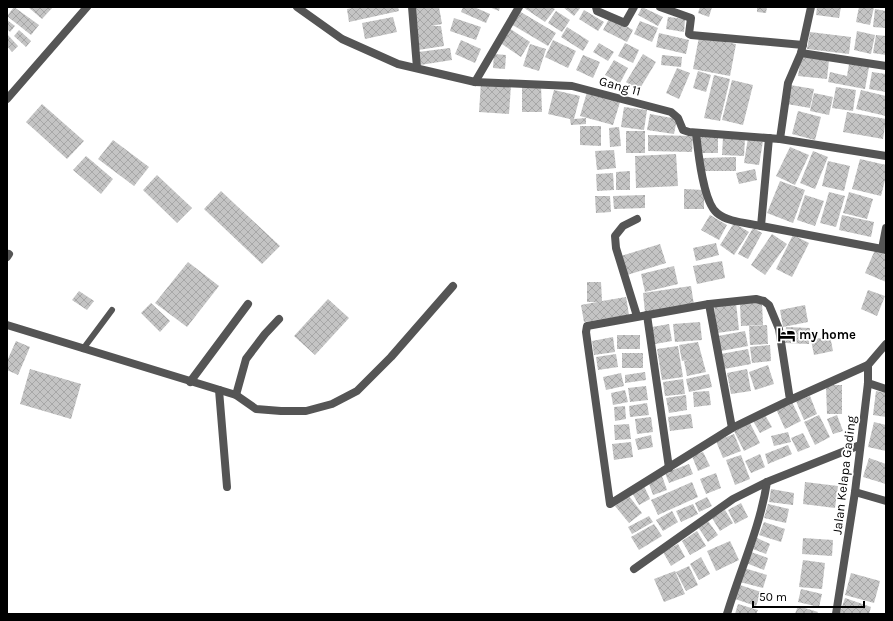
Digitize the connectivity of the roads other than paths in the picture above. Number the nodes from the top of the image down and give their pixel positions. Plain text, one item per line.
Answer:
1 (87, 7) edge
2 (297, 7) edge
3 (412, 7) edge
4 (519, 7) edge
5 (596, 7) edge
6 (634, 7) edge
7 (660, 7) edge
8 (810, 7) edge
9 (802, 49) junction
10 (886, 66) edge
11 (417, 68) junction
12 (475, 82) junction
13 (7, 99) edge
14 (696, 133) junction
15 (769, 138) junction
16 (780, 139) junction
17 (886, 156) edge
18 (637, 220) dead end
19 (761, 226) junction
20 (886, 228) edge
21 (884, 250) edge
22 (453, 286) dead end
23 (248, 304) dead end
24 (709, 304) junction
25 (112, 310) dead end
26 (647, 315) junction
27 (637, 316) junction
28 (279, 319) dead end
29 (7, 325) edge
30 (886, 344) edge
31 (83, 349) junction
32 (868, 365) junction
33 (190, 382) junction
34 (868, 383) junction
35 (886, 389) edge
36 (219, 390) junction
37 (236, 395) junction
38 (790, 400) junction
39 (732, 428) junction
40 (860, 445) junction
41 (669, 468) junction
42 (767, 482) junction
43 (227, 487) dead end
44 (855, 492) junction
45 (886, 501) edge
46 (634, 569) dead end
47 (727, 614) edge
48 (836, 614) edge

1 - 13 street
2 - 11 street, Gang 11
3 - 11 street
4 - 12 street
5 - 6 street
7 - 9 street
8 - 9 street
9 - 10 street
9 - 16 street
11 - 12 street, Gang 11
12 - 14 street, Gang 11
14 - 15 street, Gang 11
14 - 19 street
15 - 16 street, Gang 11
15 - 19 street
16 - 17 street, Gang 11
18 - 27 street
19 - 21 street
20 - 21 street
22 - 37 street
23 - 33 street
24 - 26 street
24 - 38 street
24 - 39 street
25 - 31 lane
26 - 27 street
26 - 41 street
27 - 41 street
28 - 37 street
29 - 31 street
30 - 32 street
31 - 33 street
32 - 34 street, Jalan Kelapa Gading
32 - 38 street
33 - 36 street
34 - 35 street
34 - 40 street, Jalan Kelapa Gading
36 - 37 street
36 - 43 street
38 - 39 street
39 - 41 street
40 - 42 street
40 - 44 street, Jalan Kelapa Gading
42 - 46 street
42 - 47 street
44 - 45 street
44 - 48 street, Jalan Kelapa Gading

